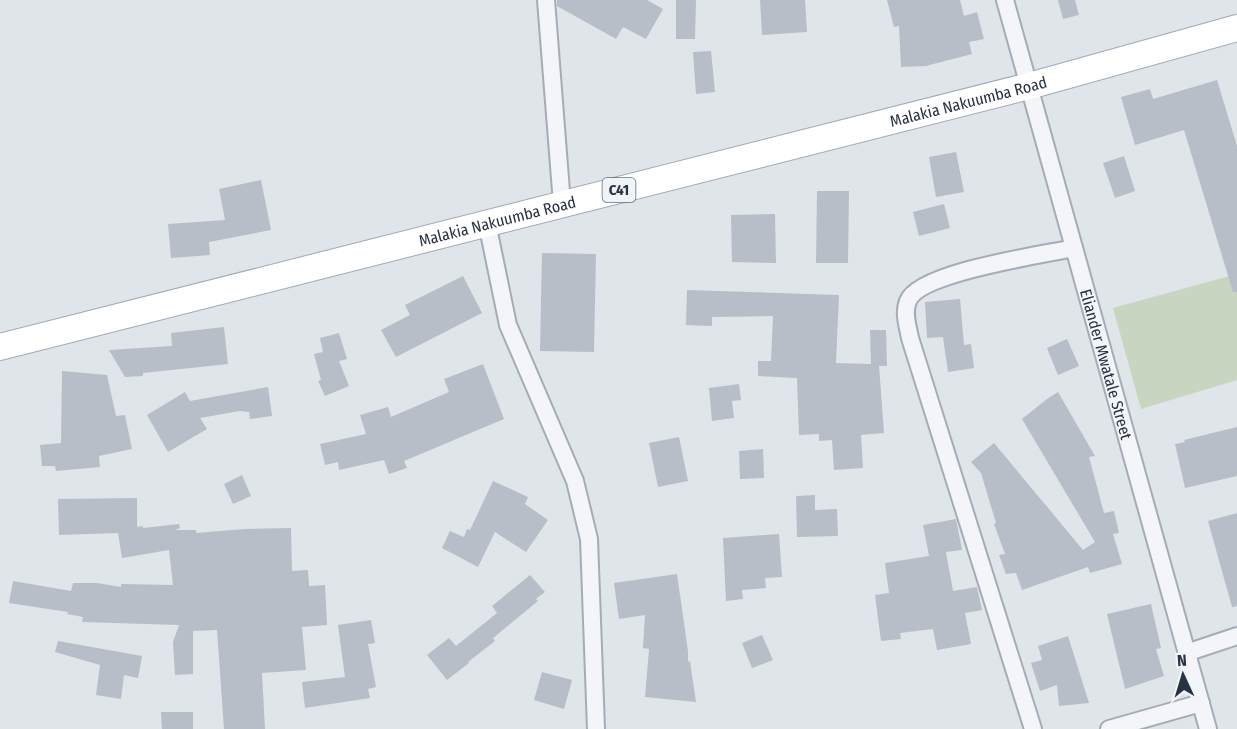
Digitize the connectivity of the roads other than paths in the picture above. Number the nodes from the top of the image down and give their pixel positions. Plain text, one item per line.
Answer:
1 (546, 0) edge
2 (1005, 0) edge
3 (1237, 28) edge
4 (1029, 86) junction
5 (562, 204) junction
6 (488, 223) junction
7 (1074, 248) junction
8 (0, 347) edge
9 (1237, 636) edge
10 (1186, 653) junction
11 (1201, 703) junction
12 (596, 729) edge
13 (1033, 729) edge
14 (1109, 729) edge
15 (1208, 729) edge

1 - 5 street
2 - 4 street, Eliander Mwatale Street
3 - 4 main road, Malakia Nakuumba Road / C41
4 - 5 main road, Malakia Nakuumba Road / C41
4 - 7 street, Eliander Mwatale Street
5 - 6 main road, Malakia Nakuumba Road / C41
6 - 8 main road, Malakia Nakuumba Road / C41
6 - 12 street
7 - 10 street, Eliander Mwatale Street
7 - 13 street
9 - 10 street
10 - 11 street, Eliander Mwatale Street
11 - 14 street
11 - 15 street, Eliander Mwatale Street

